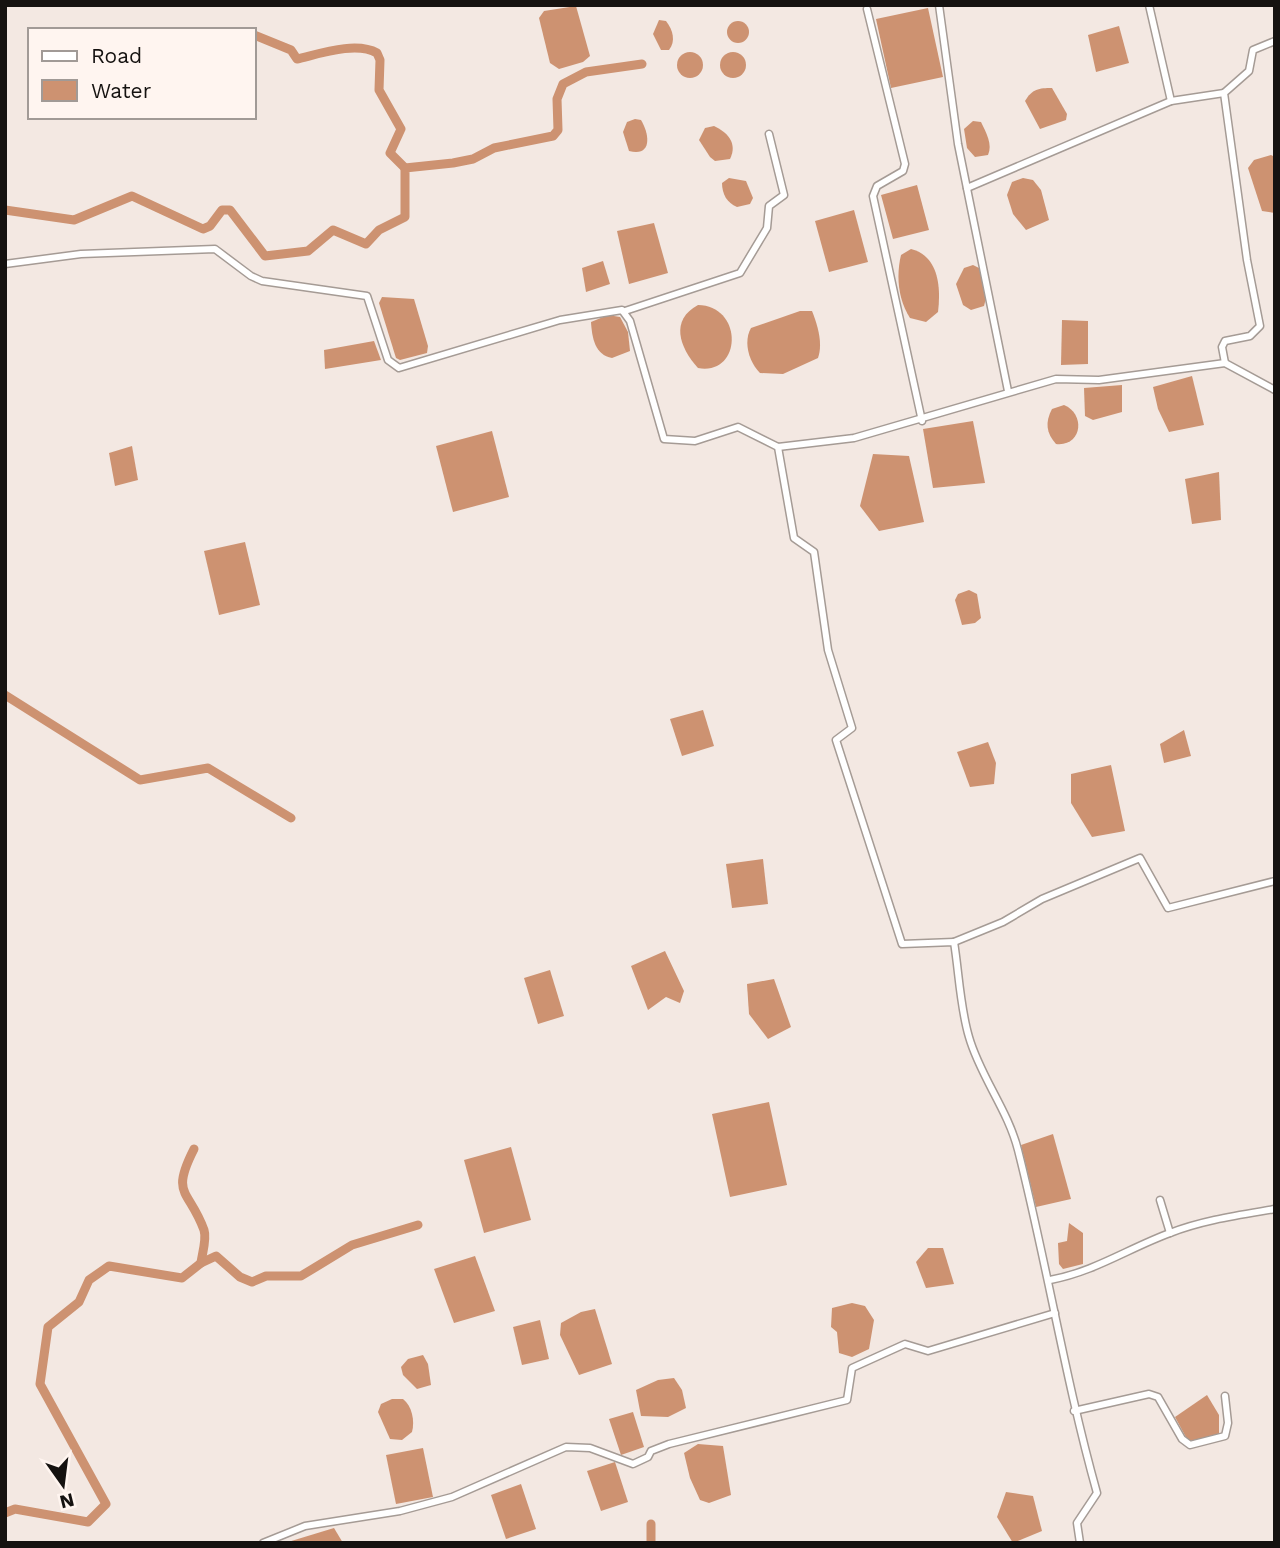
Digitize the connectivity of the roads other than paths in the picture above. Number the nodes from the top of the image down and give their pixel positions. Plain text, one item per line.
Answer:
1 (939, 5) edge
2 (1149, 5) edge
3 (867, 9) dead end
4 (1275, 41) edge
5 (1224, 93) junction
6 (1171, 102) junction
7 (769, 134) dead end
8 (967, 188) junction
9 (5, 264) edge
10 (625, 311) junction
11 (1225, 363) junction
12 (1275, 390) edge
13 (1007, 391) junction
14 (922, 421) junction
15 (778, 447) junction
16 (1275, 881) edge
17 (954, 942) junction
18 (1160, 1200) dead end
19 (1275, 1209) edge
20 (1170, 1233) junction
21 (1050, 1280) junction
22 (1055, 1313) junction
23 (1225, 1396) dead end
24 (1074, 1411) junction
25 (263, 1543) edge
26 (1080, 1543) edge

1 - 8 street
2 - 6 street
3 - 14 street
4 - 5 street
5 - 6 street
5 - 11 street
6 - 8 street
7 - 10 street
8 - 13 street
9 - 10 street
10 - 15 street
11 - 12 street
11 - 13 street
13 - 14 street
14 - 15 street
15 - 17 street
16 - 17 street
17 - 21 street
18 - 20 street
19 - 20 street
20 - 21 street
21 - 22 street
22 - 24 street
22 - 25 street
23 - 24 street
24 - 26 street

